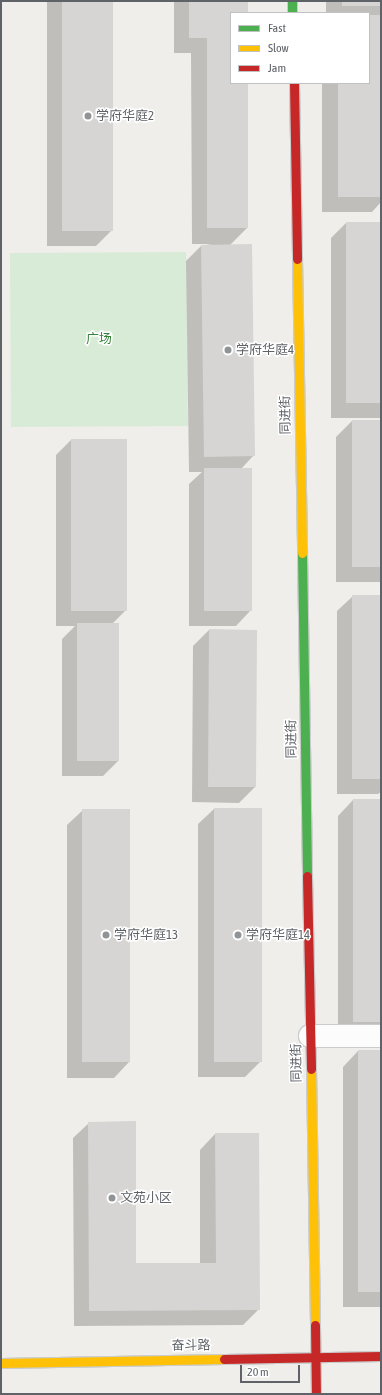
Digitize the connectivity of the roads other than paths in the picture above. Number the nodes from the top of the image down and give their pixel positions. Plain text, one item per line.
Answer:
1 (292, 1) edge
2 (292, 12) edge
3 (294, 84) edge
4 (310, 1036) junction
5 (381, 1036) edge
6 (381, 1356) edge
7 (315, 1357) junction
8 (1, 1363) edge
9 (316, 1394) edge

1 - 2 street
3 - 4 street, 同进街
4 - 5 street
4 - 7 street, 同进街
6 - 7 street, 奋斗路
7 - 8 street, 奋斗路
7 - 9 street, 同进街

